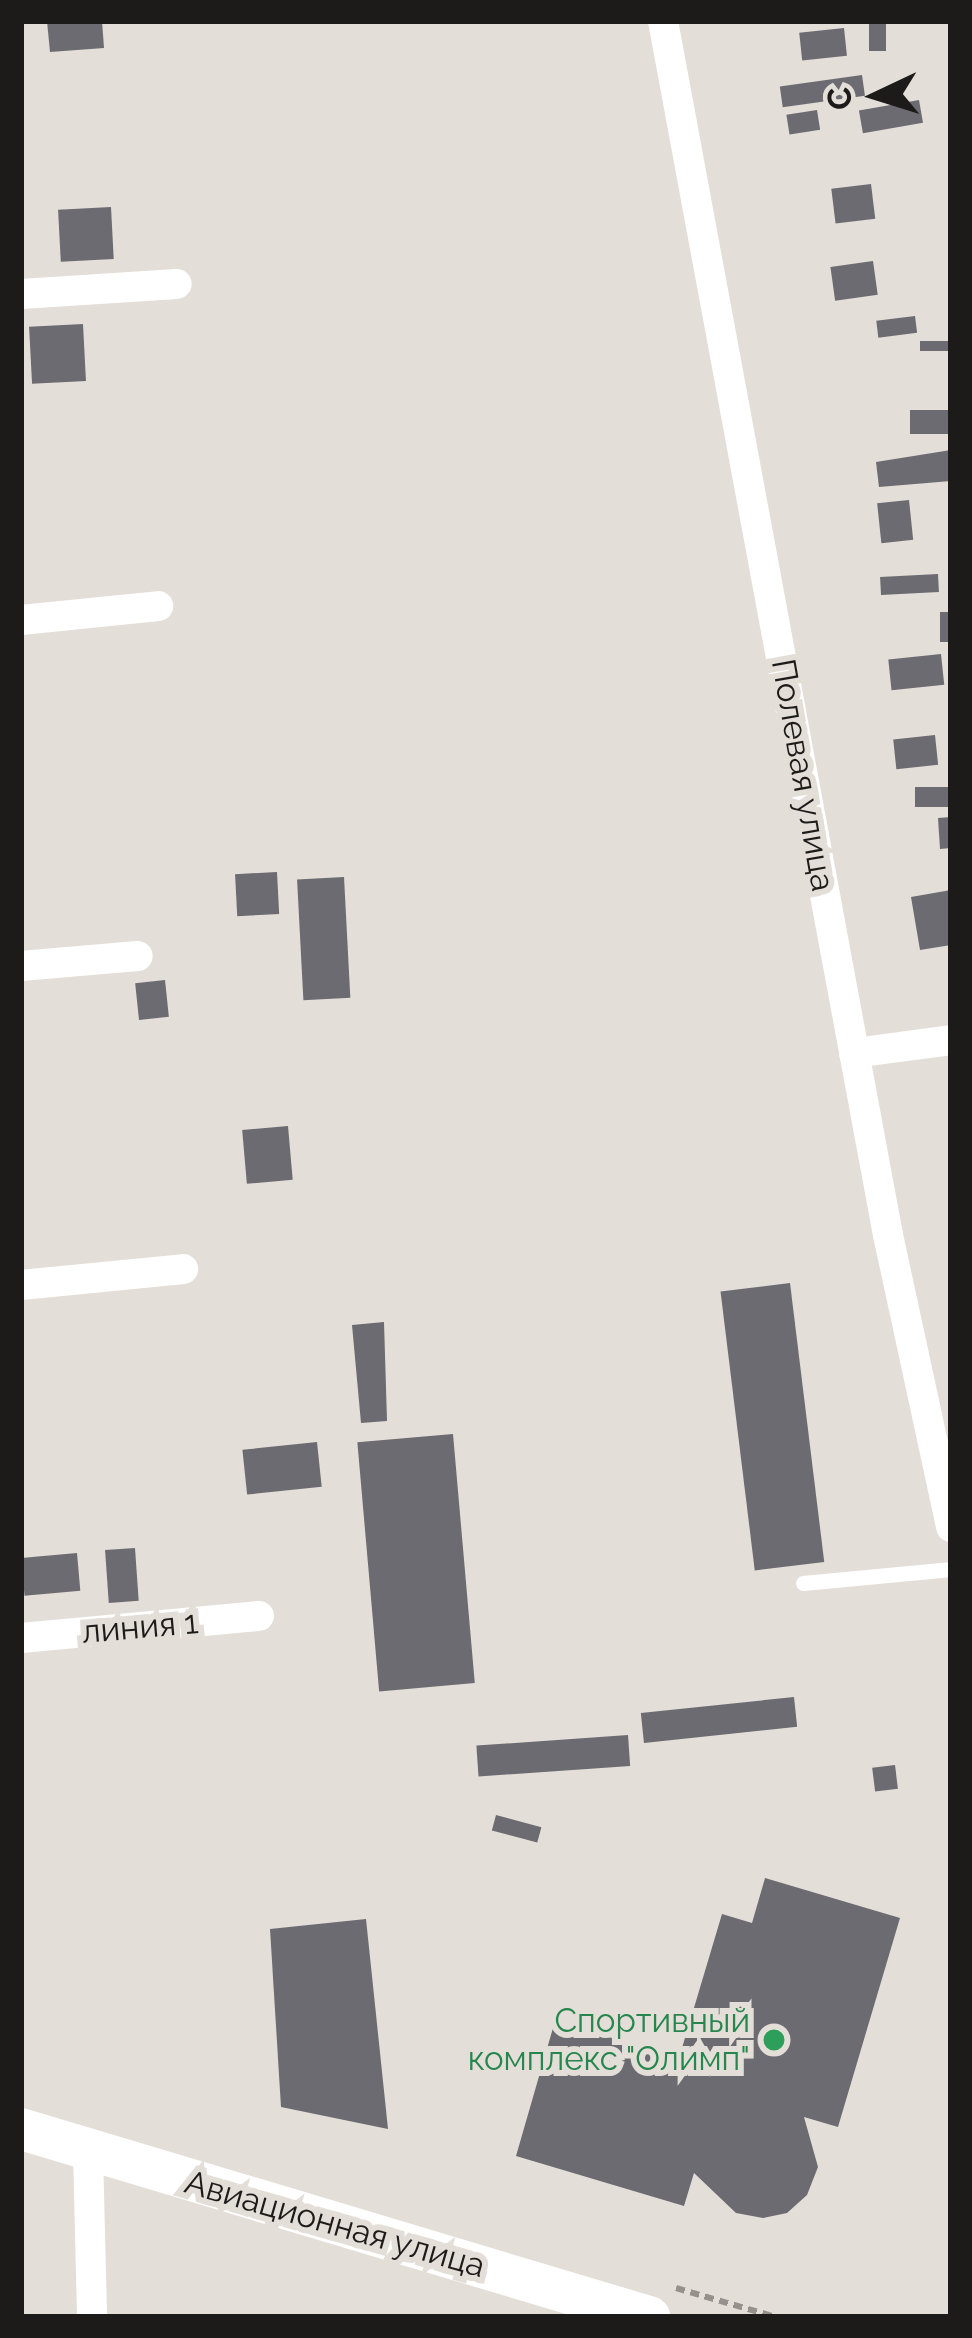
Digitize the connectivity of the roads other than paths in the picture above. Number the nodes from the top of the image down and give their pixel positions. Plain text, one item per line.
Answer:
1 (663, 21) edge
2 (177, 284) dead end
3 (21, 294) edge
4 (158, 606) dead end
5 (21, 620) edge
6 (138, 956) dead end
7 (21, 966) edge
8 (951, 1040) edge
9 (854, 1054) junction
10 (182, 1269) dead end
11 (21, 1285) edge
12 (951, 1527) edge
13 (951, 1569) edge
14 (802, 1583) dead end
15 (259, 1616) dead end
16 (21, 1638) edge
17 (21, 2128) edge
18 (88, 2151) junction
19 (92, 2317) edge
20 (650, 2317) edge

1 - 9 street, Полевая улица
2 - 3 street
4 - 5 street
6 - 7 street
8 - 9 street
9 - 12 street, Полевая улица
10 - 11 street
13 - 14 lane
15 - 16 street, линия 1
17 - 18 main road, Авиационная улица
18 - 19 street
18 - 20 main road, Авиационная улица

